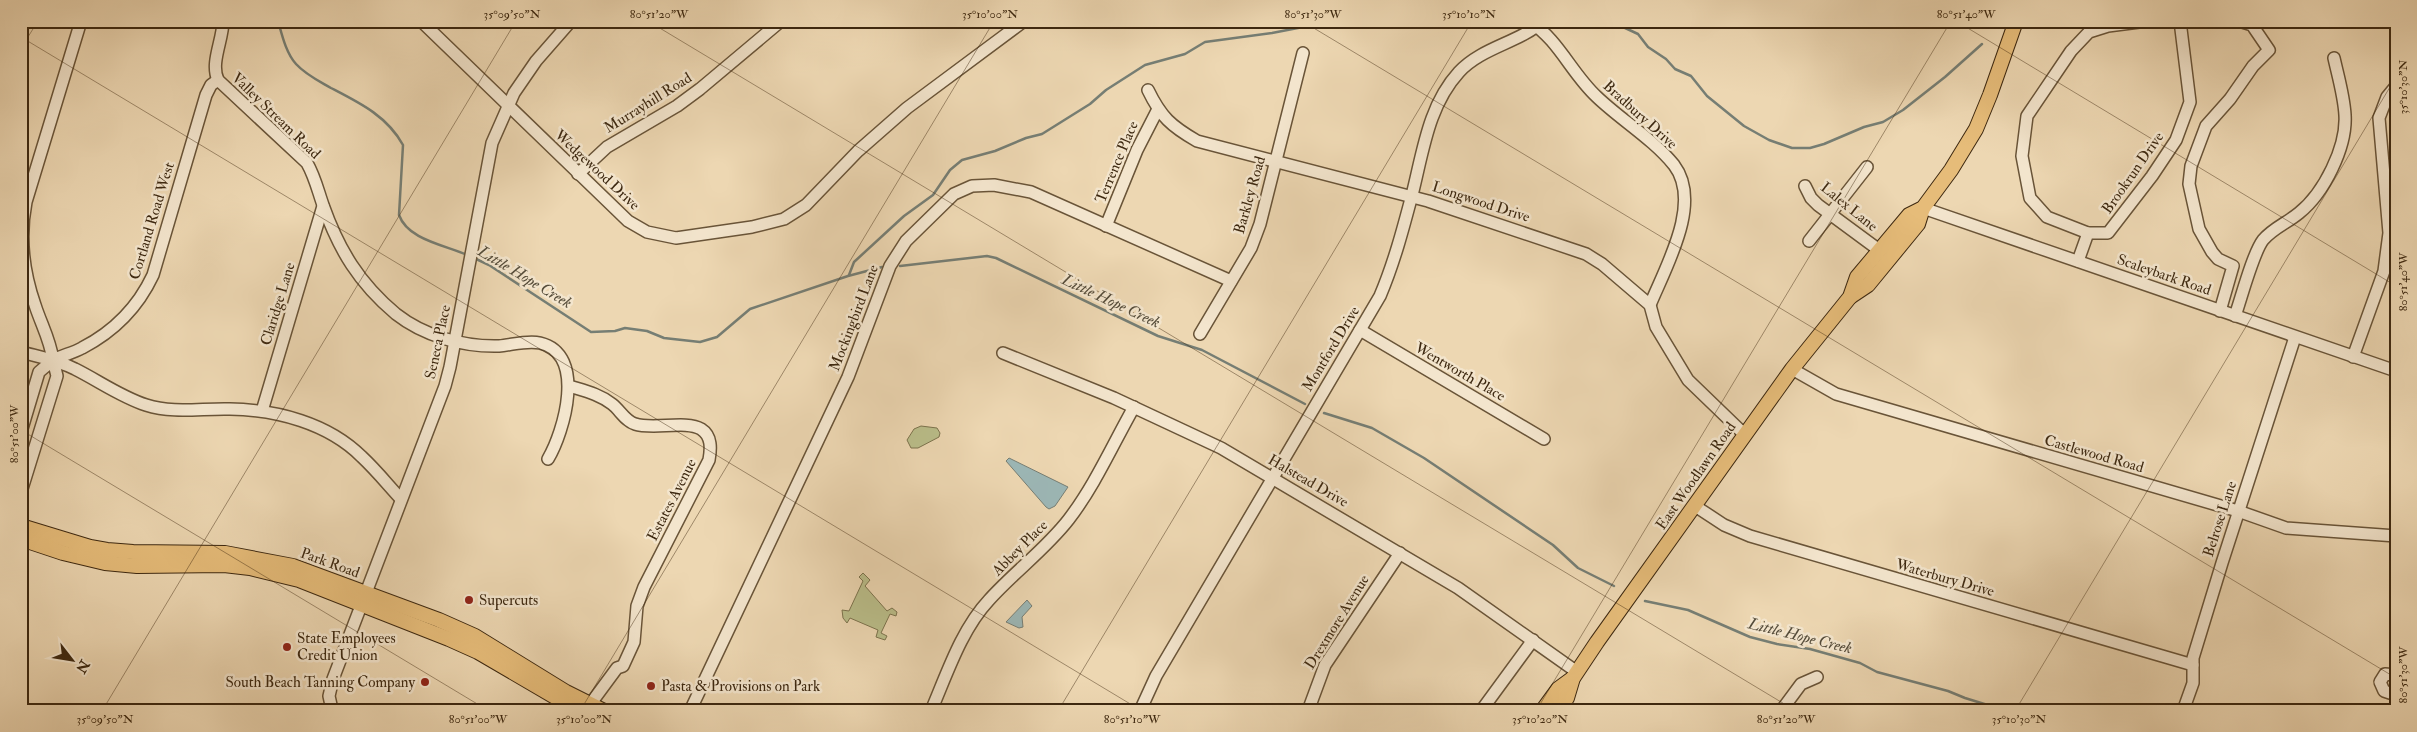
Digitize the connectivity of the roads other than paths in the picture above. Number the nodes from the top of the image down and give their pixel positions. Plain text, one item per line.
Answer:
1 (81, 21) edge
2 (223, 21) edge
3 (421, 21) edge
4 (571, 21) edge
5 (781, 21) edge
6 (1024, 21) edge
7 (2016, 21) edge
8 (2147, 21) edge
9 (2180, 21) edge
10 (2240, 21) edge
11 (1537, 23) edge
12 (1303, 52) dead end
13 (2334, 58) dead end
14 (218, 80) junction
15 (2396, 86) edge
16 (1148, 90) dead end
17 (508, 105) junction
18 (1158, 110) junction
19 (1276, 161) junction
20 (1867, 167) dead end
21 (578, 174) junction
22 (1806, 186) dead end
23 (1412, 196) junction
24 (323, 206) junction
25 (1923, 208) junction
26 (1830, 214) junction
27 (1106, 226) junction
28 (2088, 233) junction
29 (1809, 241) dead end
30 (1879, 250) junction
31 (2078, 261) junction
32 (2384, 271) junction
33 (2396, 276) edge
34 (1231, 281) junction
35 (1850, 297) junction
36 (1650, 305) junction
37 (2220, 311) junction
38 (2235, 316) junction
39 (1360, 330) junction
40 (1200, 334) dead end
41 (2295, 337) junction
42 (455, 341) junction
43 (21, 352) edge
44 (1003, 353) dead end
45 (2353, 357) junction
46 (53, 360) junction
47 (1792, 369) junction
48 (2396, 370) edge
49 (569, 386) junction
50 (1134, 407) junction
51 (262, 411) junction
52 (21, 432) edge
53 (1745, 435) junction
54 (1544, 439) dead end
55 (548, 460) dead end
56 (1272, 478) junction
57 (21, 492) edge
58 (401, 499) junction
59 (1695, 506) junction
60 (2238, 511) junction
61 (21, 526) edge
62 (2396, 536) edge
63 (21, 539) edge
64 (1400, 553) junction
65 (363, 599) junction
66 (1533, 640) junction
67 (2193, 665) junction
68 (1575, 675) junction
69 (2396, 675) edge
70 (1817, 676) dead end
71 (2396, 691) edge
72 (331, 705) dead end
73 (584, 709) edge
74 (604, 711) edge
75 (690, 711) edge
76 (931, 711) edge
77 (1140, 711) edge
78 (1308, 711) edge
79 (1481, 711) edge
80 (1542, 711) edge
81 (1558, 711) edge
82 (1781, 711) edge
83 (2183, 711) edge

1 - 46 street
2 - 14 street, Valley Stream Road
3 - 17 street, Wedgewood Drive
4 - 17 street, Seneca Place
5 - 21 street, Murrayhill Road
6 - 21 street, Wedgewood Drive
7 - 25 main road, East Woodlawn Road
8 - 28 street
9 - 28 street, Brookrun Drive
10 - 37 street
11 - 23 street, Montford Drive
11 - 36 street, Bradbury Drive
12 - 19 street, Barkley Road
13 - 38 street
14 - 24 street, Valley Stream Road
14 - 46 street, Cortland Road West
15 - 32 street
16 - 18 street, Longwood Drive
17 - 21 street, Wedgewood Drive
17 - 42 street, Seneca Place
18 - 19 street, Longwood Drive
18 - 27 street, Terrence Place
19 - 23 street, Longwood Drive
19 - 34 street, Barkley Road
20 - 26 street
22 - 26 street, Lalex Lane
23 - 36 street, Longwood Drive
23 - 39 street, Montford Drive
24 - 42 street, Valley Stream Road
24 - 51 street, Claridge Lane
25 - 30 main road, East Woodlawn Road
25 - 31 street, Scaleybark Road
25 - 35 main road, East Woodlawn Road
26 - 29 street
26 - 30 street, Lalex Lane
27 - 34 street, Mockingbird Lane
27 - 75 street, Mockingbird Lane
28 - 31 street
30 - 35 main road, East Woodlawn Road
31 - 37 street, Scaleybark Road
32 - 33 street
32 - 45 street
34 - 40 street, Barkley Road
35 - 47 main road, East Woodlawn Road
36 - 53 street
37 - 38 street, Scaleybark Road
38 - 41 street, Scaleybark Road
39 - 54 street, Wentworth Place
39 - 56 street, Montford Drive
41 - 45 street, Scaleybark Road
41 - 60 street, Belrose Lane
42 - 49 street, Valley Stream Road
42 - 58 street, Seneca Place
43 - 46 street
44 - 50 street, Halstead Drive
45 - 48 street, Scaleybark Road
46 - 51 street
46 - 52 street
46 - 57 street
47 - 53 main road, East Woodlawn Road
47 - 60 street, Castlewood Road
49 - 55 street, Valley Stream Road
49 - 73 street, Estates Avenue
50 - 56 street, Halstead Drive
50 - 76 street, Abbey Place
51 - 58 street
53 - 59 main road, East Woodlawn Road
56 - 64 street, Halstead Drive
56 - 77 street, Montford Drive
58 - 65 street, Seneca Place
59 - 67 street, Waterbury Drive
59 - 68 main road, East Woodlawn Road
60 - 62 street, Castlewood Road
60 - 67 street, Belrose Lane
61 - 65 main road, Park Road
63 - 65 main road, Park Road
64 - 66 street, Halstead Drive
64 - 78 street, Drexmore Avenue
65 - 72 street, Seneca Place
65 - 73 main road, Park Road
66 - 68 street, Halstead Drive
66 - 79 street
67 - 83 street, Belrose Lane
68 - 80 main road, East Woodlawn Road
68 - 81 main road, East Woodlawn Road
69 - 71 street
70 - 82 street
73 - 74 main road, Park Road

